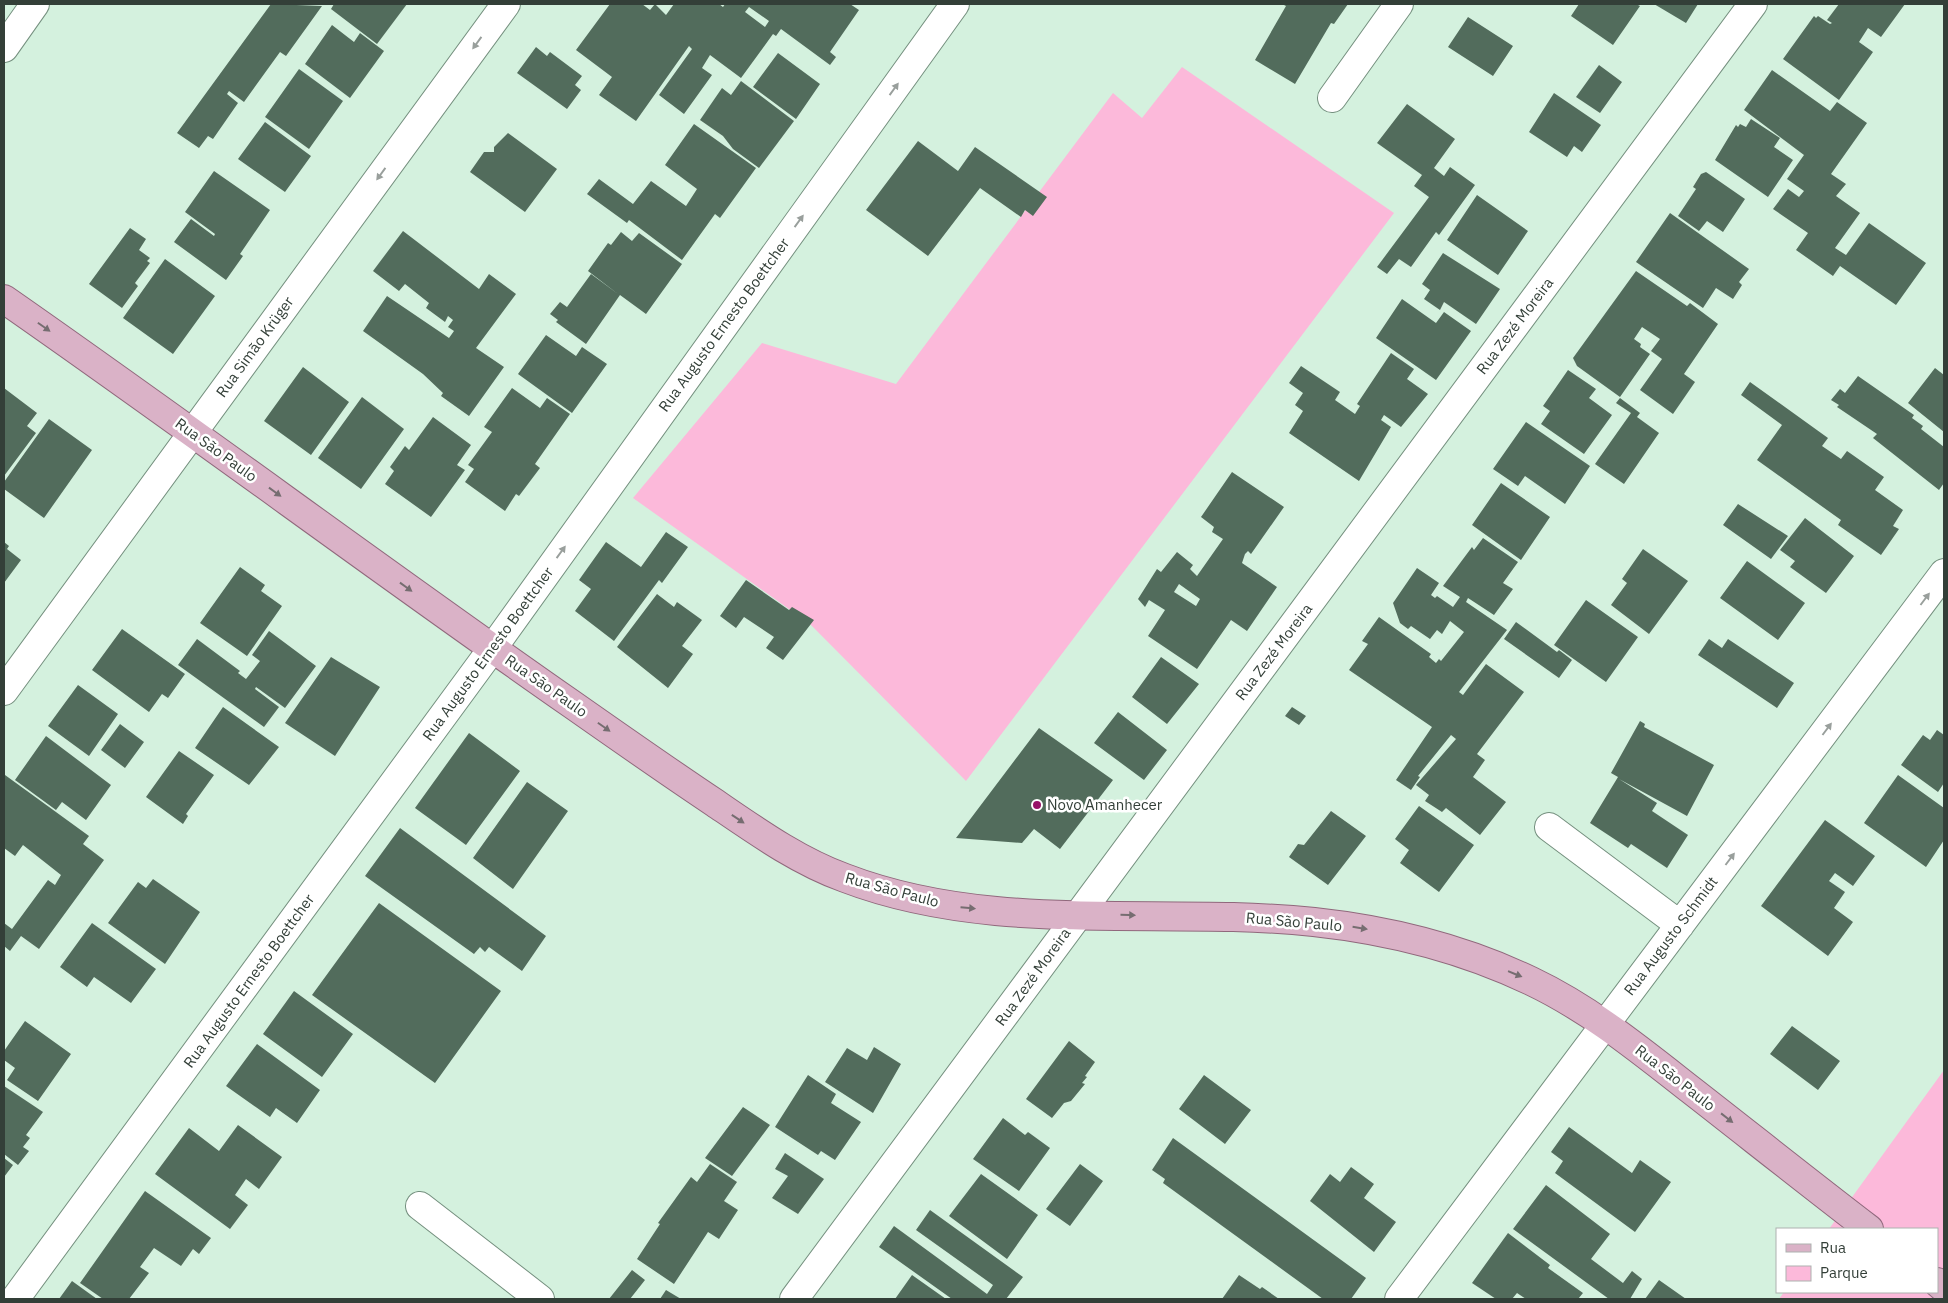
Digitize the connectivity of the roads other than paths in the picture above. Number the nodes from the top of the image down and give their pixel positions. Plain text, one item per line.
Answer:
1 (35, 4) edge
2 (506, 4) edge
3 (1400, 4) edge
4 (1753, 4) edge
5 (951, 5) edge
6 (4, 48) edge
7 (1332, 98) dead end
8 (4, 299) edge
9 (192, 433) junction
10 (1944, 573) edge
11 (492, 649) junction
12 (4, 691) edge
13 (1549, 827) dead end
14 (1079, 914) junction
15 (1680, 925) junction
16 (1606, 1023) junction
17 (420, 1206) dead end
18 (1868, 1228) edge
19 (14, 1299) edge
20 (540, 1299) edge
21 (794, 1299) edge
22 (1399, 1299) edge

1 - 6 street
2 -> 9 street, Rua Simão Krüger
3 - 7 street
4 - 14 street, Rua Zezé Moreira
11 -> 5 street, Rua Augusto Ernesto Boettcher
8 -> 9 main road, Rua São Paulo
9 -> 11 main road, Rua São Paulo
9 - 12 street, Rua Simão Krüger
15 -> 10 street, Rua Augusto Schmidt
11 -> 14 main road, Rua São Paulo
11 - 19 street, Rua Augusto Ernesto Boettcher
13 - 15 street
14 -> 16 main road, Rua São Paulo
14 - 21 street, Rua Zezé Moreira
15 - 16 street, Rua Augusto Schmidt
16 -> 18 main road, Rua São Paulo
16 - 22 street, Rua Augusto Schmidt
17 - 20 street

